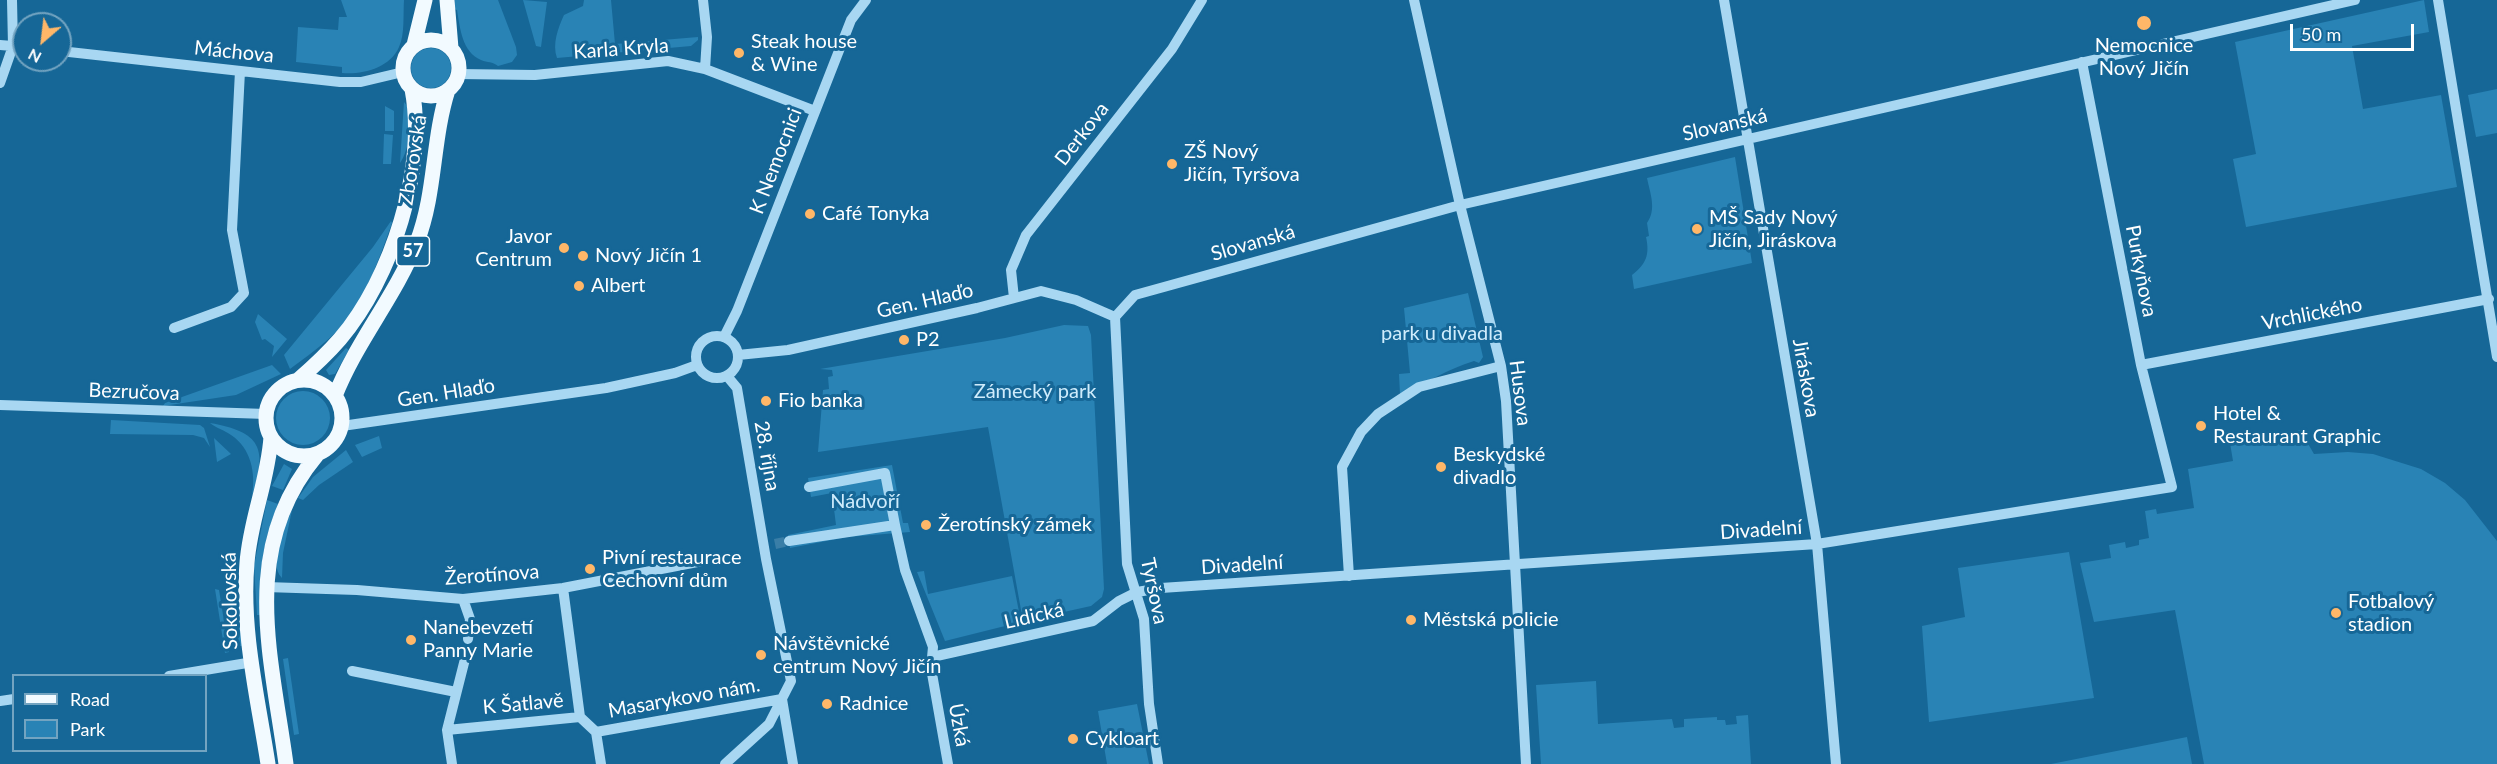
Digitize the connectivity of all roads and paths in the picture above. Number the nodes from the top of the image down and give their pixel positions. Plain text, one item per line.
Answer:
1 (425, 0) edge
2 (447, 0) edge
3 (704, 0) edge
4 (866, 0) edge
5 (1202, 0) edge
6 (1414, 0) edge
7 (1724, 0) edge
8 (2355, 0) edge
9 (2438, 0) edge
10 (414, 45) junction
11 (451, 48) junction
12 (72, 52) edge
13 (12, 60) edge
14 (2082, 62) junction
15 (705, 69) junction
16 (240, 71) junction
17 (403, 72) junction
18 (458, 74) junction
19 (0, 83) edge
20 (412, 89) junction
21 (448, 90) junction
22 (815, 111) junction
23 (1747, 139) junction
24 (1460, 205) junction
25 (1014, 298) junction
26 (2489, 299) junction
27 (1115, 317) junction
28 (174, 328) dead end
29 (724, 338) junction
30 (738, 355) junction
31 (2497, 357) edge
32 (697, 365) junction
33 (2141, 365) junction
34 (1501, 366) junction
35 (727, 376) junction
36 (298, 380) junction
37 (335, 396) junction
38 (0, 405) edge
39 (266, 414) junction
40 (342, 426) junction
41 (271, 437) junction
42 (317, 455) junction
43 (2172, 486) joint
44 (810, 488) dead end
45 (895, 525) junction
46 (789, 541) tunnel mouth
47 (1817, 544) junction
48 (718, 558) dead end
49 (1516, 565) junction
50 (1349, 576) junction
51 (266, 587) junction
52 (563, 588) junction
53 (1137, 592) junction
54 (463, 599) junction
55 (468, 639) dead end
56 (932, 657) junction
57 (465, 659) dead end
58 (253, 662) junction
59 (352, 671) dead end
60 (175, 674) edge
61 (456, 692) junction
62 (782, 699) junction
63 (580, 717) junction
64 (447, 730) junction
65 (596, 732) junction
66 (268, 764) edge
67 (286, 764) edge
68 (452, 764) edge
69 (602, 764) edge
70 (726, 764) edge
71 (794, 764) edge
72 (948, 764) edge
73 (1158, 764) edge
74 (1526, 764) edge
75 (1836, 764) edge

1 - 10 main road
2 - 11 main road
3 - 15 street
4 - 22 street, K Nemocnici
5 - 25 street, Derkova
6 - 24 street, Husova
7 - 23 street, Jiráskova
8 - 14 street, Slovanská
9 - 26 street
10 - 11 main road
10 - 17 main road
11 - 18 main road
12 - 16 street, Máchova
13 - 19 street
14 - 23 street, Slovanská
14 - 33 street, Purkyňova
15 - 18 street, Karla Kryla
15 - 22 street, Karla Kryla
16 - 17 street, Máchova
16 - 28 street
17 - 20 main road, 57
18 - 21 main road, 57
20 - 21 main road
20 - 36 main road, Zborovská / 57
21 - 37 main road, Zborovská / 57
22 - 29 street, K Nemocnici
23 - 24 street, Slovanská
23 - 47 street, Jiráskova
24 - 27 street, Slovanská
24 - 34 street, Husova
25 - 27 street, Gen. Hlaďo
25 - 30 street, Gen. Hlaďo
26 - 31 street
26 - 33 street, Vrchlického
27 - 53 street, Tyršova
29 - 30 street
29 - 32 street
30 - 35 street
32 - 35 street
32 - 40 street, Gen. Hlaďo
33 - 43 street, Purkyňova
34 - 49 street, Husova
34 - 50 street
35 - 62 street, 28. října
36 - 37 main road
36 - 39 main road, 57
37 - 40 main road
38 - 39 street, Bezručova
39 - 41 main road
40 - 42 main road
41 - 42 main road
41 - 58 main road, Sokolovská
42 - 51 main road, Sokolovská
43 - 47 street, Divadelní
44 - 45 street, 28. října
45 - 46 street
45 - 56 street, 28. října
47 - 49 street, Divadelní
47 - 75 street, Jiráskova
48 - 52 street, Žerotínova
49 - 50 street, Divadelní
49 - 74 street, Husova
50 - 53 street, Divadelní
51 - 54 street, Žerotínova
51 - 67 main road, Sokolovská
52 - 54 street, Žerotínova
52 - 63 street
53 - 56 street, Lidická
53 - 73 street, Tyršova
54 - 55 street
56 - 72 street, Úzká
57 - 61 street
58 - 60 street
58 - 66 main road, Sokolovská
59 - 61 street
61 - 64 street
62 - 65 street, Masarykovo nám.
62 - 70 street
62 - 71 street, Masarykovo nám.
63 - 64 street, K Šatlavě
63 - 65 street, K Šatlavě
64 - 68 street
65 - 69 street, Masarykovo nám.

